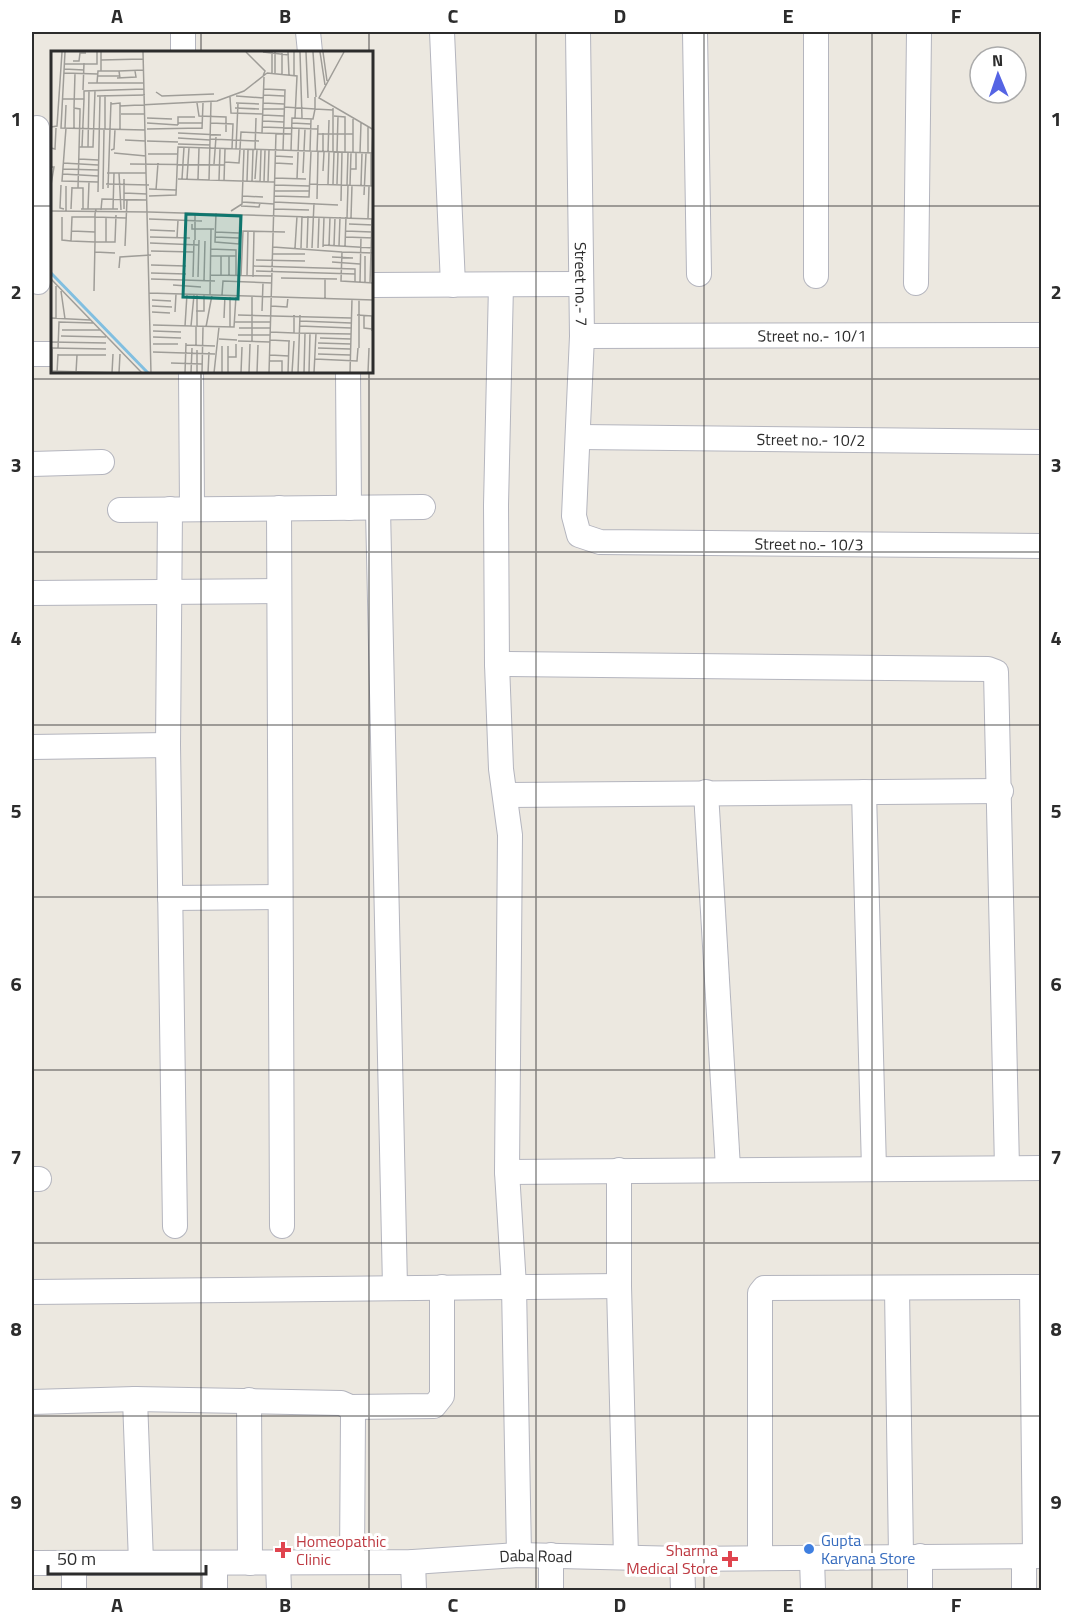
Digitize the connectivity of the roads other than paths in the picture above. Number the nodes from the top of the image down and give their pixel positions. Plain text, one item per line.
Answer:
1 (183, 32) edge
2 (308, 32) edge
3 (442, 32) edge
4 (578, 32) edge
5 (695, 32) edge
6 (816, 32) edge
7 (919, 32) edge
8 (183, 51) edge
9 (310, 51) edge
10 (40, 128) edge
11 (699, 274) dead end
12 (816, 276) dead end
13 (38, 282) dead end
14 (916, 283) dead end
15 (581, 284) junction
16 (374, 285) edge
17 (453, 285) junction
18 (501, 285) junction
19 (1041, 335) edge
20 (582, 336) junction
21 (32, 354) edge
22 (51, 354) edge
23 (191, 374) edge
24 (348, 374) edge
25 (580, 437) junction
26 (1041, 442) edge
27 (102, 462) dead end
28 (32, 464) edge
29 (423, 507) dead end
30 (279, 508) junction
31 (349, 508) junction
32 (181, 509) junction
33 (378, 509) junction
34 (120, 510) dead end
35 (579, 535) joint
36 (1041, 546) edge
37 (279, 591) junction
38 (32, 593) edge
39 (170, 593) junction
40 (497, 664) junction
41 (168, 746) junction
42 (32, 747) edge
43 (1001, 791) junction
44 (706, 792) junction
45 (864, 792) junction
46 (506, 795) junction
47 (280, 897) junction
48 (170, 898) junction
49 (728, 1168) junction
50 (1007, 1168) junction
51 (1041, 1168) edge
52 (874, 1169) junction
53 (619, 1170) junction
54 (507, 1172) junction
55 (175, 1226) dead end
56 (282, 1226) dead end
57 (514, 1286) junction
58 (619, 1286) junction
59 (395, 1287) junction
60 (442, 1287) junction
61 (1037, 1287) edge
62 (897, 1289) junction
63 (32, 1292) edge
64 (135, 1399) junction
65 (249, 1400) junction
66 (32, 1402) edge
67 (350, 1407) junction
68 (519, 1555) junction
69 (551, 1555) junction
70 (911, 1556) junction
71 (1033, 1556) edge
72 (626, 1557) junction
73 (760, 1558) junction
74 (682, 1559) junction
75 (812, 1559) junction
76 (141, 1562) junction
77 (352, 1562) junction
78 (413, 1562) junction
79 (32, 1563) edge
80 (215, 1563) junction
81 (250, 1563) junction
82 (74, 1564) junction
83 (278, 1564) junction
84 (74, 1590) edge
85 (214, 1590) edge
86 (279, 1590) edge
87 (414, 1590) edge
88 (551, 1590) edge
89 (683, 1590) edge
90 (813, 1590) edge
91 (920, 1590) edge
92 (1024, 1590) edge

1 - 8 street
2 - 9 street
3 - 17 street
4 - 15 street, Street no.- 7
5 - 11 street
6 - 12 street
7 - 14 street
10 - 13 street
15 - 18 street
15 - 20 street, Street no.- 7
16 - 17 street
17 - 18 street
18 - 40 street
19 - 20 street, Street no.- 10/1
20 - 25 street, Street no.- 7
21 - 22 street
23 - 32 street
24 - 31 street
25 - 26 street, Street no.- 10/2
25 - 35 street, Street no.- 7
27 - 28 street
29 - 33 street
30 - 31 street
30 - 32 street
30 - 37 street
31 - 33 street
32 - 34 street
32 - 39 street
33 - 59 street
35 - 36 street, Street no.- 10/3
37 - 39 street
37 - 47 street
38 - 39 street
39 - 41 street
40 - 43 street
40 - 46 street
41 - 42 street
41 - 48 street
43 - 45 street
43 - 50 street
44 - 45 street
44 - 46 street
44 - 49 street
45 - 52 street
46 - 54 street
47 - 48 street
47 - 56 street
48 - 55 street
49 - 52 street
49 - 53 street
50 - 51 street
50 - 52 street
53 - 54 street
53 - 58 street
54 - 57 street
57 - 58 street
57 - 60 street
57 - 68 street
58 - 72 street
59 - 60 street
59 - 63 street
60 - 67 street
61 - 62 street
61 - 71 street
62 - 70 street
62 - 73 street
64 - 65 street
64 - 66 street
64 - 76 street
65 - 67 street
65 - 81 street
67 - 77 street
68 - 69 street, Daba Road
68 - 78 street, Daba Road
69 - 72 street, Daba Road
69 - 88 street
70 - 71 street, Daba Road
70 - 75 street, Daba Road
70 - 91 street
71 - 92 street
72 - 74 street, Daba Road
73 - 74 street, Daba Road
73 - 75 street, Daba Road
74 - 89 street
75 - 90 street
76 - 80 street, Daba Road
76 - 82 street, Daba Road
77 - 78 street, Daba Road
77 - 83 street, Daba Road
78 - 87 street
79 - 82 street, Daba Road
80 - 81 street, Daba Road
80 - 85 street
81 - 83 street, Daba Road
82 - 84 street
83 - 86 street

